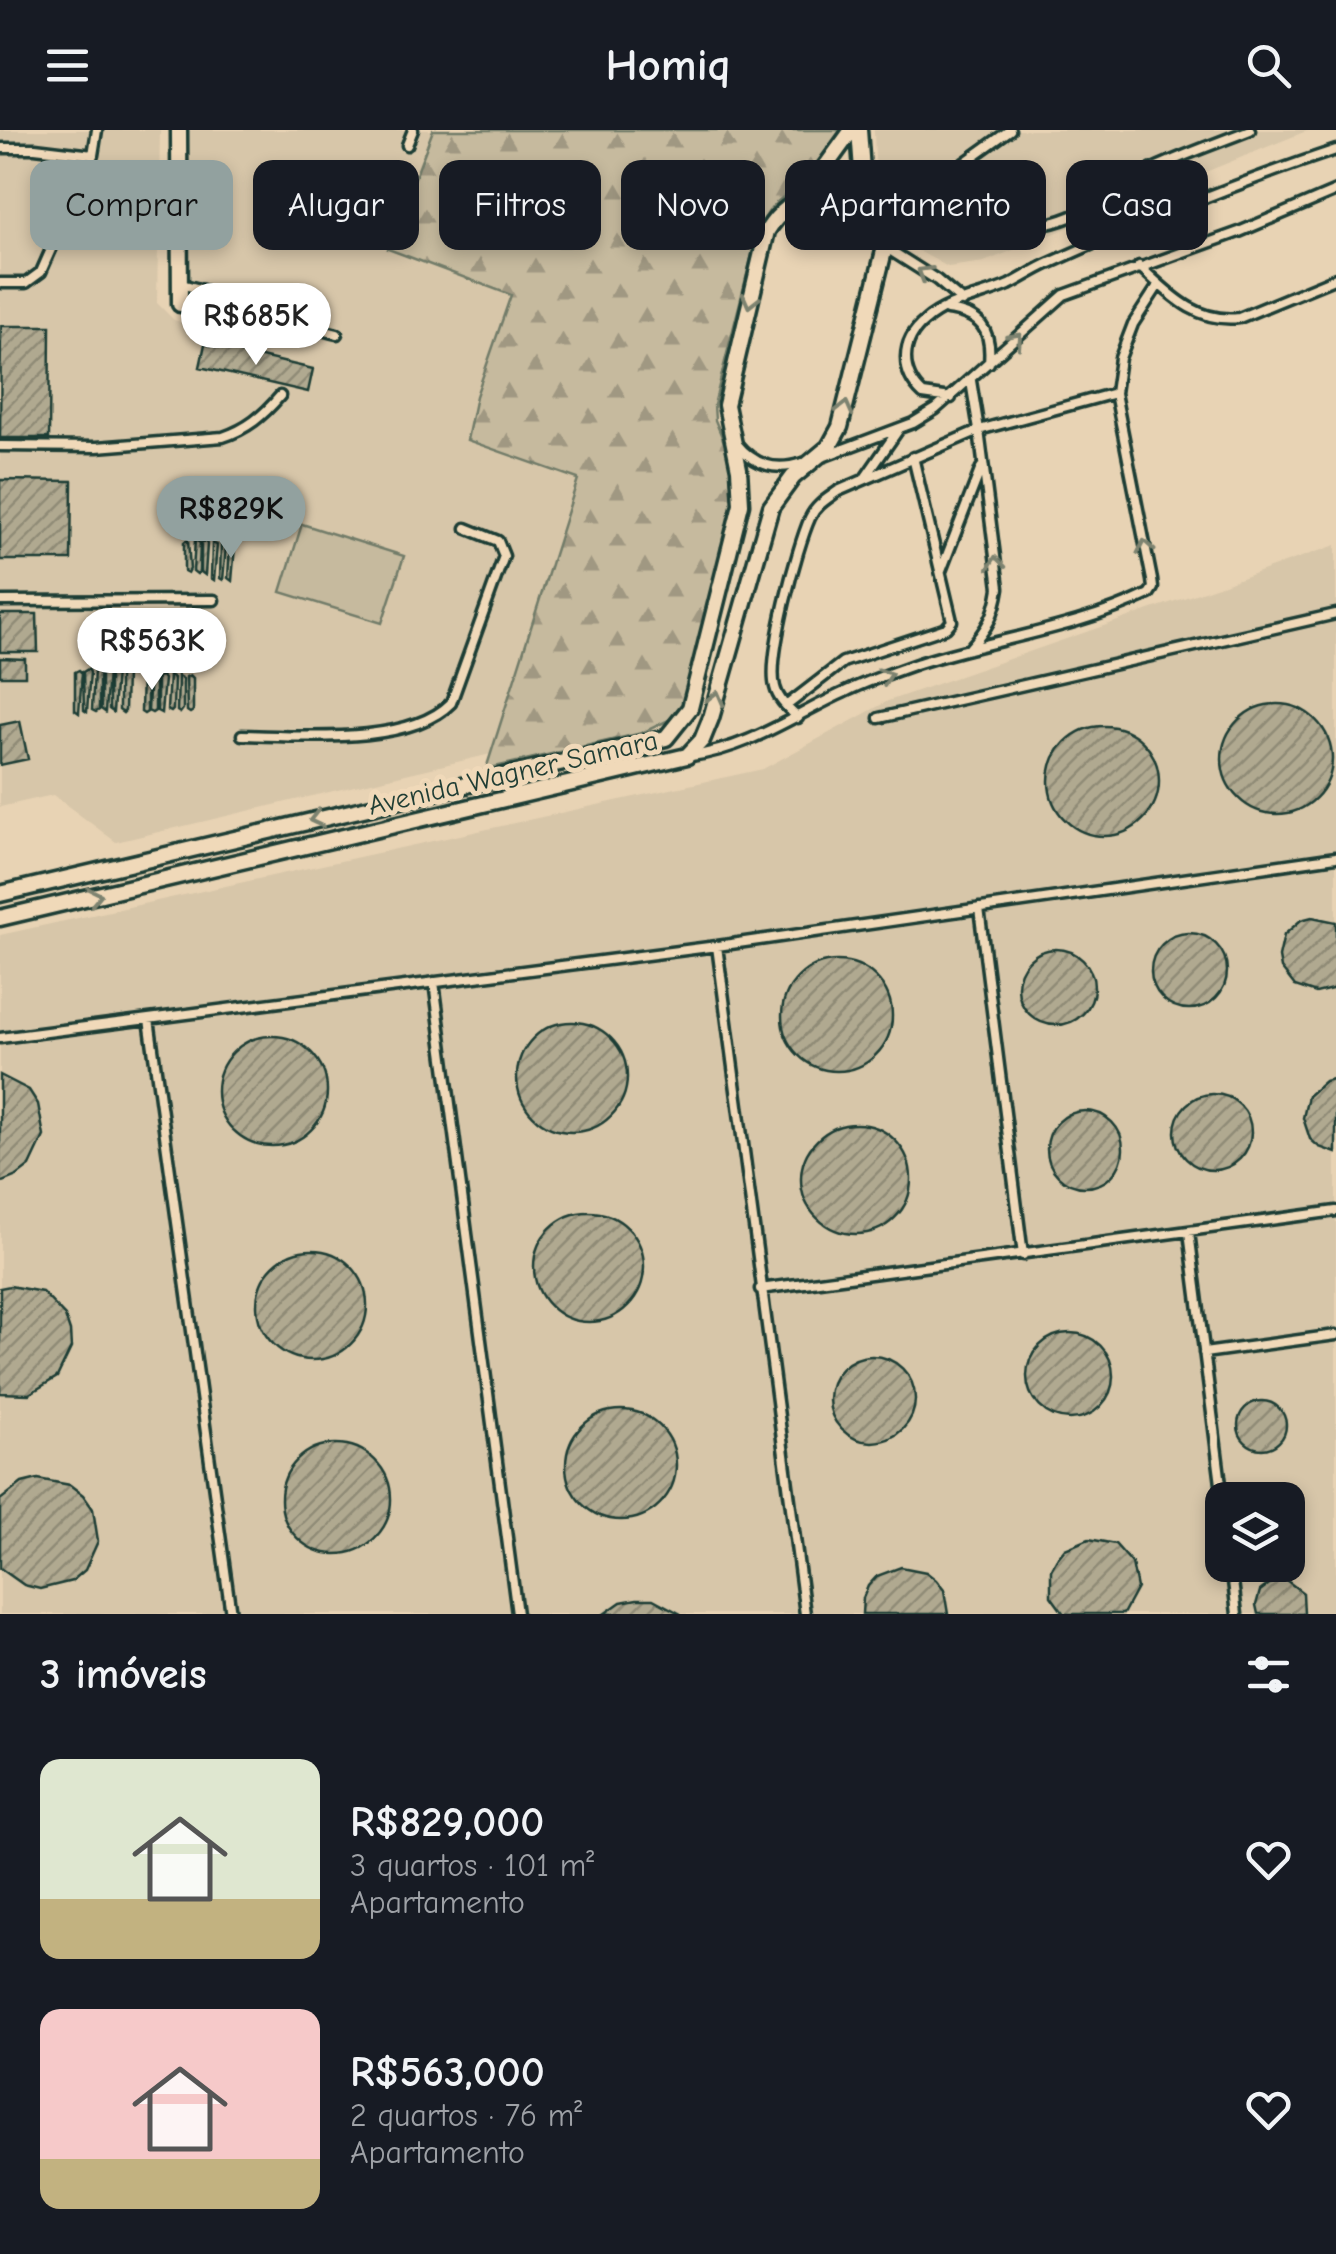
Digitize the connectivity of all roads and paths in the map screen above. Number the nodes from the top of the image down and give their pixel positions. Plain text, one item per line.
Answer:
1 (97, 130) edge
2 (179, 130) edge
3 (413, 130) edge
4 (855, 130) edge
5 (1010, 130) edge
6 (1250, 130) edge
7 (408, 145) dead end
8 (0, 148) edge
9 (1336, 150) edge
10 (92, 155) junction
11 (832, 160) edge
12 (859, 160) edge
13 (968, 160) edge
14 (1336, 191) edge
15 (785, 208) edge
16 (1046, 226) edge
17 (883, 250) edge
18 (889, 250) edge
19 (1140, 266) junction
20 (1336, 278) edge
21 (0, 283) edge
22 (180, 284) junction
23 (1159, 284) junction
24 (962, 302) junction
25 (180, 304) dead end
26 (943, 310) junction
27 (337, 334) dead end
28 (989, 363) junction
29 (972, 380) junction
30 (1115, 393) junction
31 (280, 396) dead end
32 (951, 398) junction
33 (899, 428) junction
34 (978, 430) junction
35 (733, 440) junction
36 (0, 446) edge
37 (913, 458) junction
38 (816, 459) junction
39 (982, 467) junction
40 (865, 478) junction
41 (466, 528) dead end
42 (942, 571) junction
43 (214, 600) dead end
44 (0, 601) edge
45 (1336, 614) edge
46 (967, 651) junction
47 (786, 706) junction
48 (798, 718) junction
49 (879, 718) dead end
50 (242, 735) dead end
51 (687, 756) junction
52 (1336, 857) edge
53 (0, 894) edge
54 (979, 908) junction
55 (0, 918) edge
56 (716, 946) junction
57 (434, 982) junction
58 (150, 1020) junction
59 (0, 1038) edge
60 (1336, 1211) edge
61 (1189, 1232) junction
62 (1023, 1255) junction
63 (760, 1289) junction
64 (1336, 1335) edge
65 (1204, 1353) junction
66 (1221, 1482) edge
67 (1233, 1582) edge
68 (231, 1614) edge
69 (518, 1614) edge
70 (805, 1614) edge
71 (1237, 1614) edge

1 - 10 lane
2 - 22 street
3 - 7 lane
4 - 11 street, Avenida Wagner Samara
4 - 12 street, Avenida Wagner Samara
5 - 13 lane
6 - 16 lane
8 - 10 lane
9 - 24 lane
10 - 21 lane
14 - 19 lane
15 -> 35 street, Avenida Wagner Samara
38 -> 17 street, Avenida Wagner Samara
24 -> 18 lane
19 - 23 lane
28 -> 19 lane
20 - 23 lane
22 - 25 street
22 - 27 lane
23 - 30 lane
24 - 26 lane
26 - 28 lane
26 - 32 lane
28 - 29 lane
29 - 32 lane
29 - 34 lane
30 - 34 lane
46 -> 30 lane
31 - 36 lane
32 - 33 lane
33 - 38 lane
33 - 40 lane
34 - 37 lane
34 - 39 lane
35 - 38 lane
35 -> 53 street, Avenida Wagner Samara
37 - 40 lane
37 - 42 lane
51 -> 38 street, Avenida Wagner Samara
39 - 42 lane
46 -> 39 lane
40 - 47 lane
41 - 50 lane
42 - 47 lane
43 - 44 lane
45 - 49 lane
48 -> 46 lane
47 - 48 lane
48 - 51 lane
55 -> 51 street, Avenida Wagner Samara
52 - 54 lane
54 - 56 lane
54 - 62 lane
56 - 57 lane
56 - 63 lane
57 - 58 lane
57 - 69 lane
58 - 59 lane
58 - 68 lane
60 - 61 lane
61 - 62 lane
61 - 65 lane
62 - 63 lane
63 - 70 lane
64 - 65 lane
65 - 66 lane
67 - 71 lane

